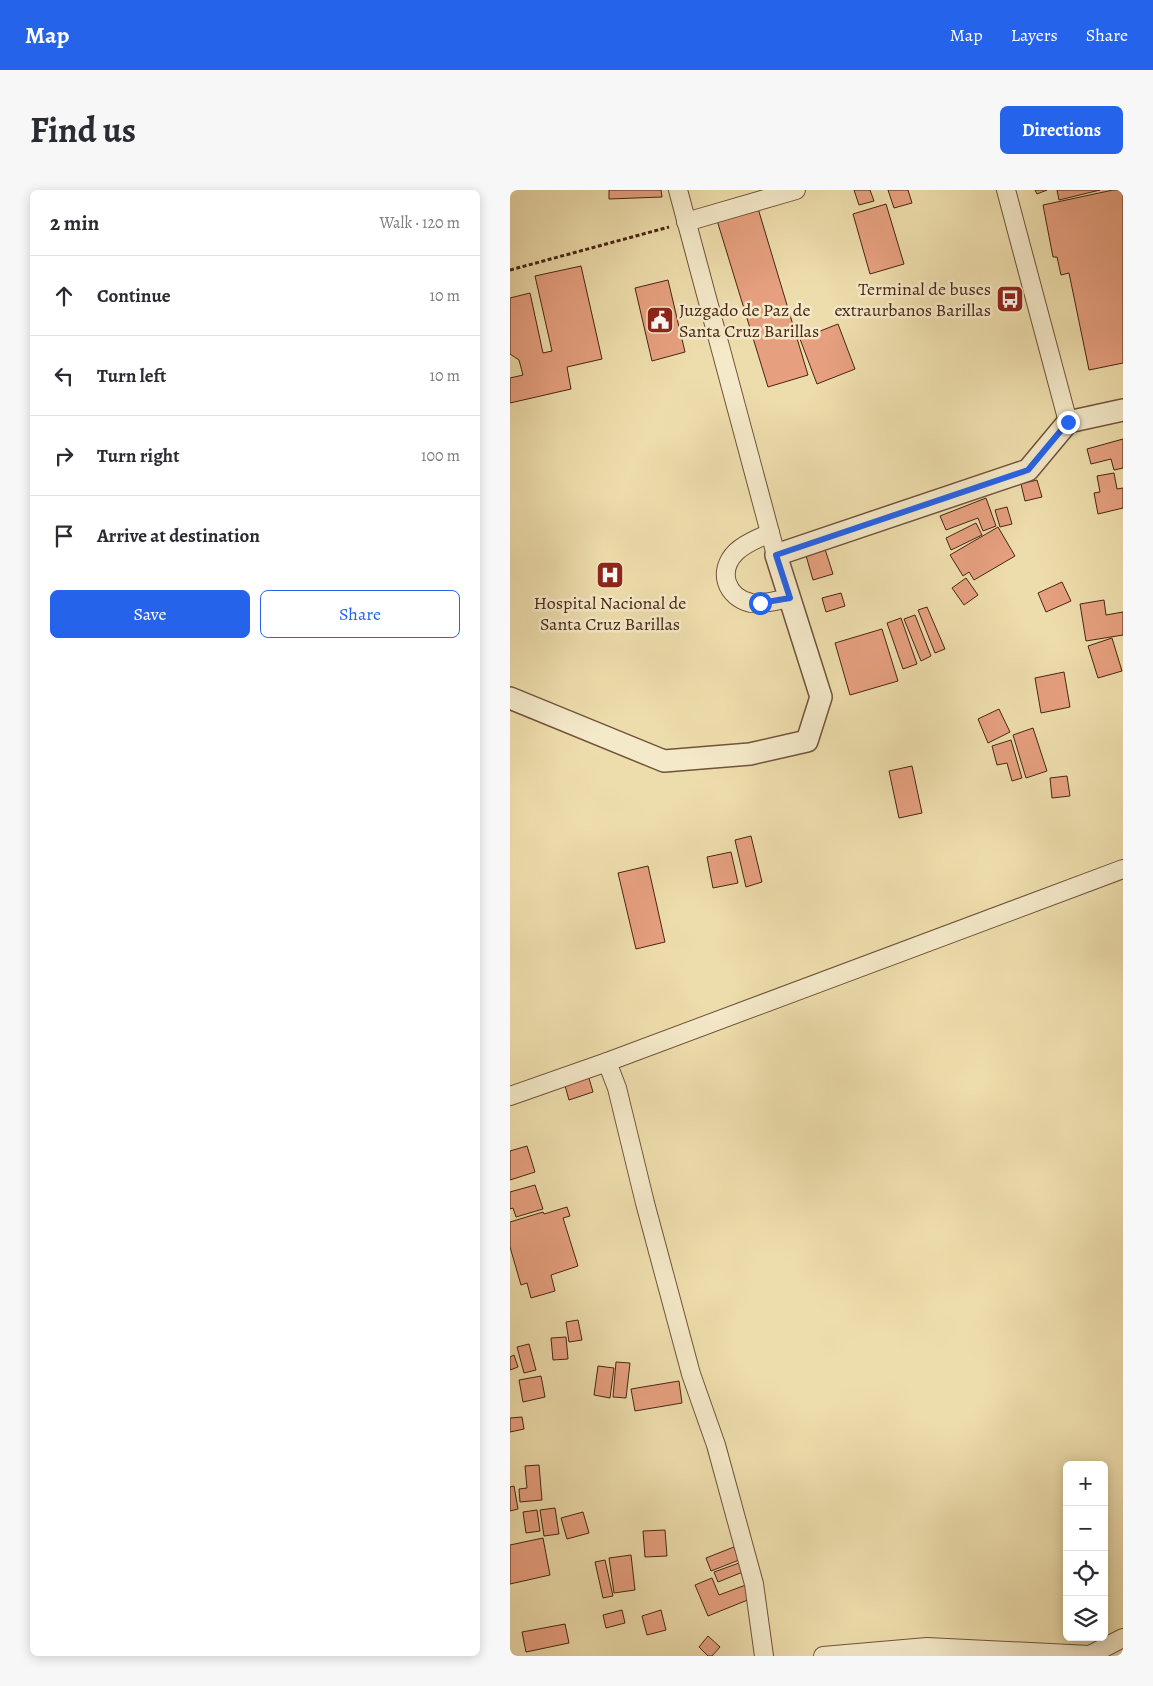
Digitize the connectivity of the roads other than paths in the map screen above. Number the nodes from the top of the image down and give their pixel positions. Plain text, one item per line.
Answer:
1 (678, 190) edge
2 (796, 190) edge
3 (1006, 190) edge
4 (686, 222) junction
5 (1123, 410) edge
6 (1068, 422) junction
7 (770, 533) junction
8 (776, 555) junction
9 (790, 598) junction
10 (510, 698) edge
11 (1123, 870) edge
12 (607, 1062) junction
13 (510, 1096) edge
14 (1123, 1638) edge
15 (764, 1656) edge
16 (823, 1656) edge

1 - 4 street
2 - 4 street
3 - 6 street
4 - 7 street
5 - 6 street
6 - 8 street
7 - 8 street
7 - 9 street
8 - 9 street
9 - 10 street
11 - 12 street
12 - 13 street
12 - 15 street
14 - 16 street

